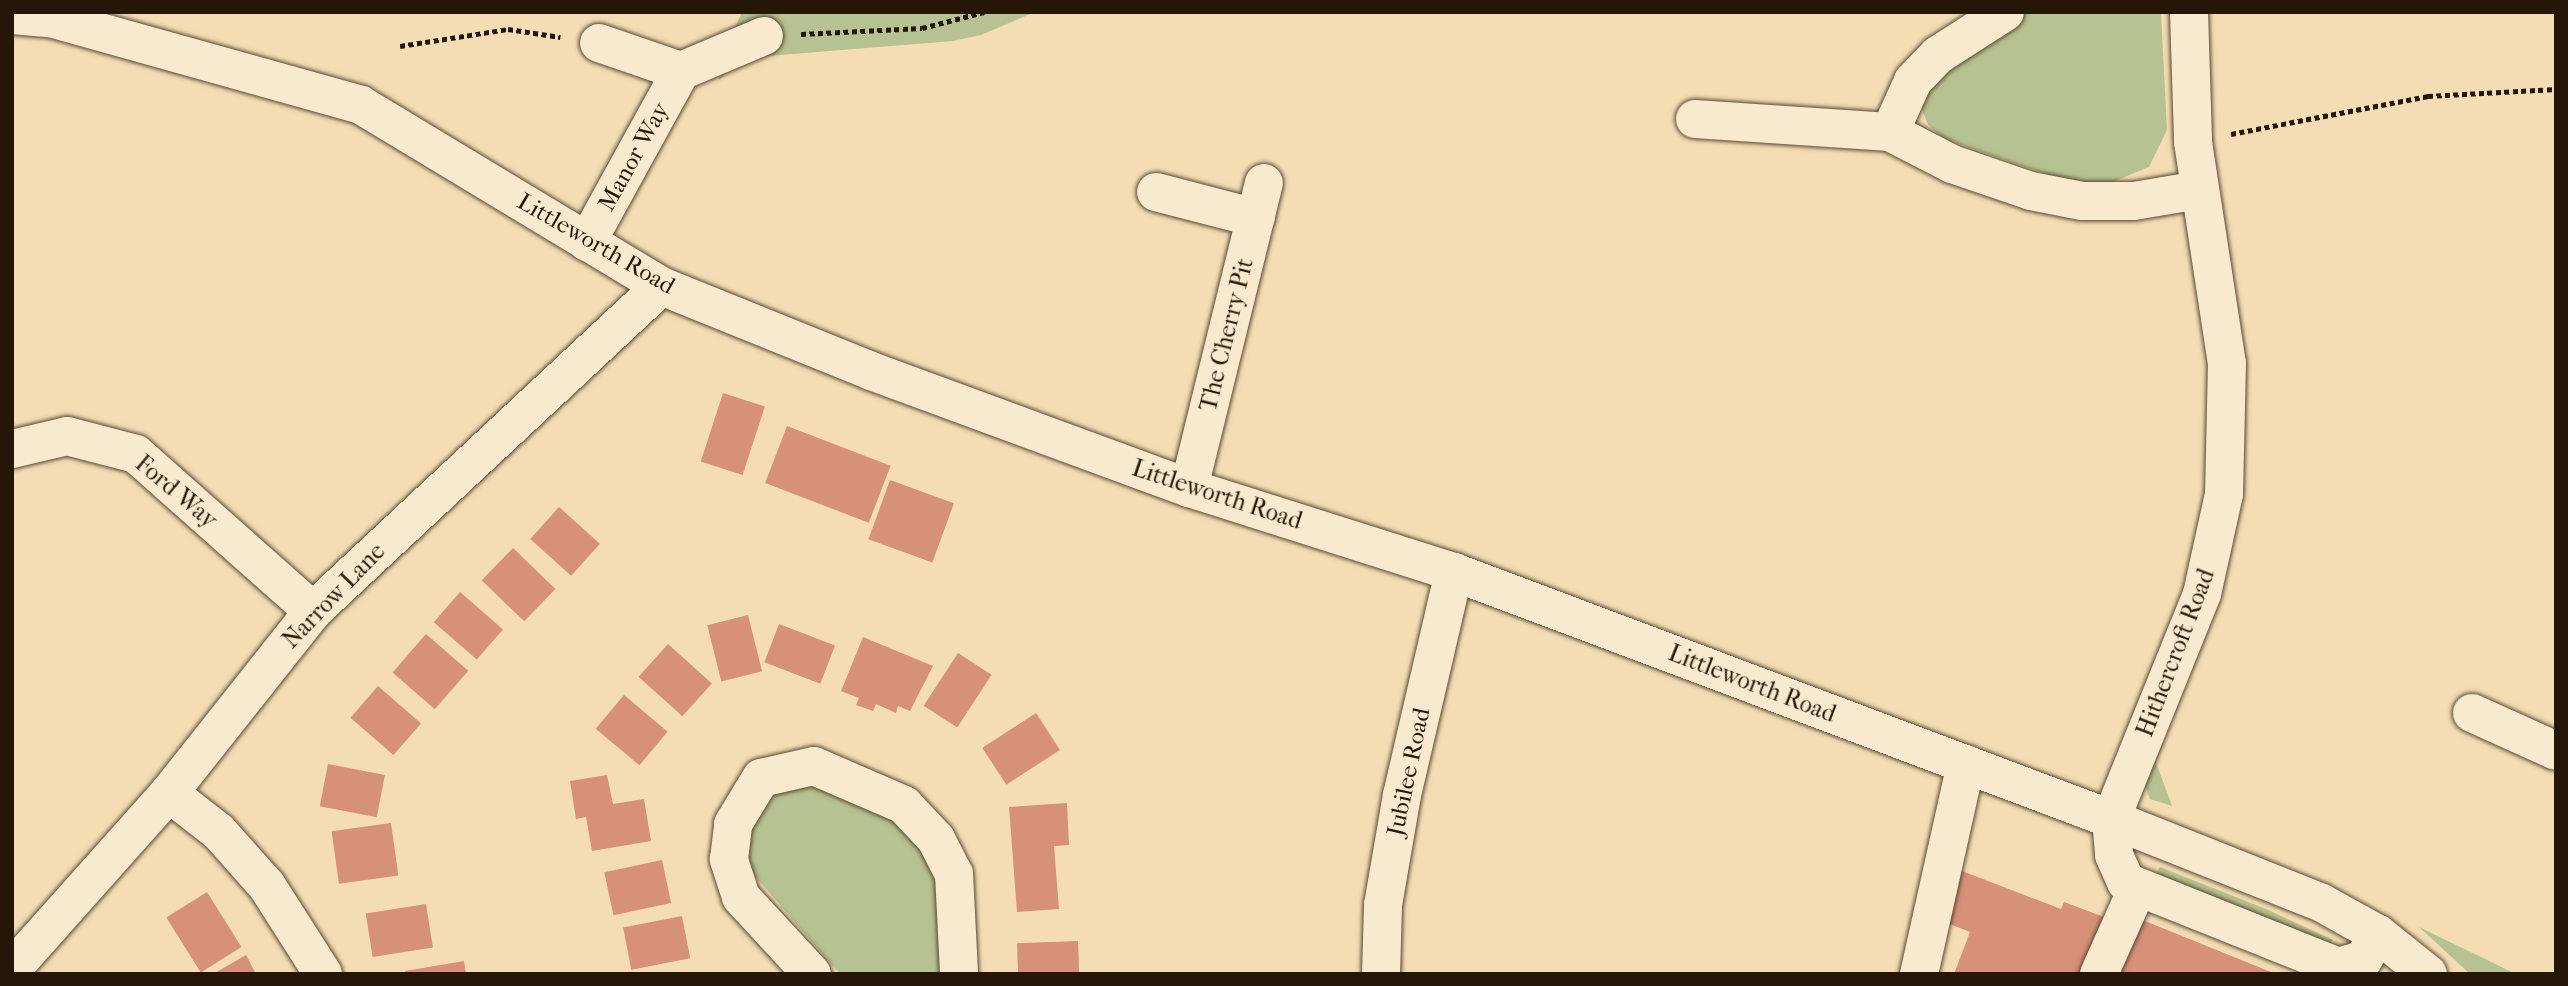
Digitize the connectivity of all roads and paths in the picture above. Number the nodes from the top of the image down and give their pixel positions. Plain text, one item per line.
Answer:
1 (984, 12) edge
2 (2005, 12) edge
3 (2189, 12) edge
4 (12, 15) edge
5 (764, 36) joint
6 (599, 43) joint
7 (400, 46) dead end
8 (681, 71) junction
9 (2556, 89) edge
10 (1695, 119) dead end
11 (1890, 132) junction
12 (2193, 142) junction
13 (2199, 190) junction
14 (1156, 192) dead end
15 (587, 242) junction
16 (661, 286) junction
17 (12, 449) edge
18 (1189, 488) junction
19 (1454, 572) junction
20 (313, 611) junction
21 (2472, 713) dead end
22 (2556, 751) edge
23 (1966, 764) junction
24 (169, 793) junction
25 (2111, 819) junction
26 (2138, 887) junction
27 (2378, 934) junction
28 (12, 968) edge
29 (323, 974) edge
30 (812, 974) edge
31 (959, 974) edge
32 (1381, 974) edge
33 (1919, 974) edge
34 (2099, 974) edge
35 (2428, 974) edge

1 - 5 path
2 - 11 street
3 - 12 street, Hithercroft Road
4 - 15 street, Littleworth Road
5 - 8 street
6 - 7 path
6 - 8 street
8 - 15 street, Manor Way
9 - 12 path
10 - 11 street
11 - 13 street
12 - 13 street, Hithercroft Road
13 - 25 street, Hithercroft Road
14 - 18 street, The Cherry Pit
15 - 16 street, Littleworth Road
16 - 18 street, Littleworth Road
16 - 20 street, Narrow Lane
17 - 20 street, Ford Way
18 - 19 street, Littleworth Road
19 - 23 street, Littleworth Road
19 - 32 street, Jubilee Road
20 - 24 street, Narrow Lane
21 - 22 street
23 - 25 street, Littleworth Road
23 - 33 street
24 - 28 street, Narrow Lane
24 - 29 street
25 - 26 street
25 - 27 street, Littleworth Road
26 - 27 street
26 - 34 street
27 - 35 street, Littleworth Road
30 - 31 street

